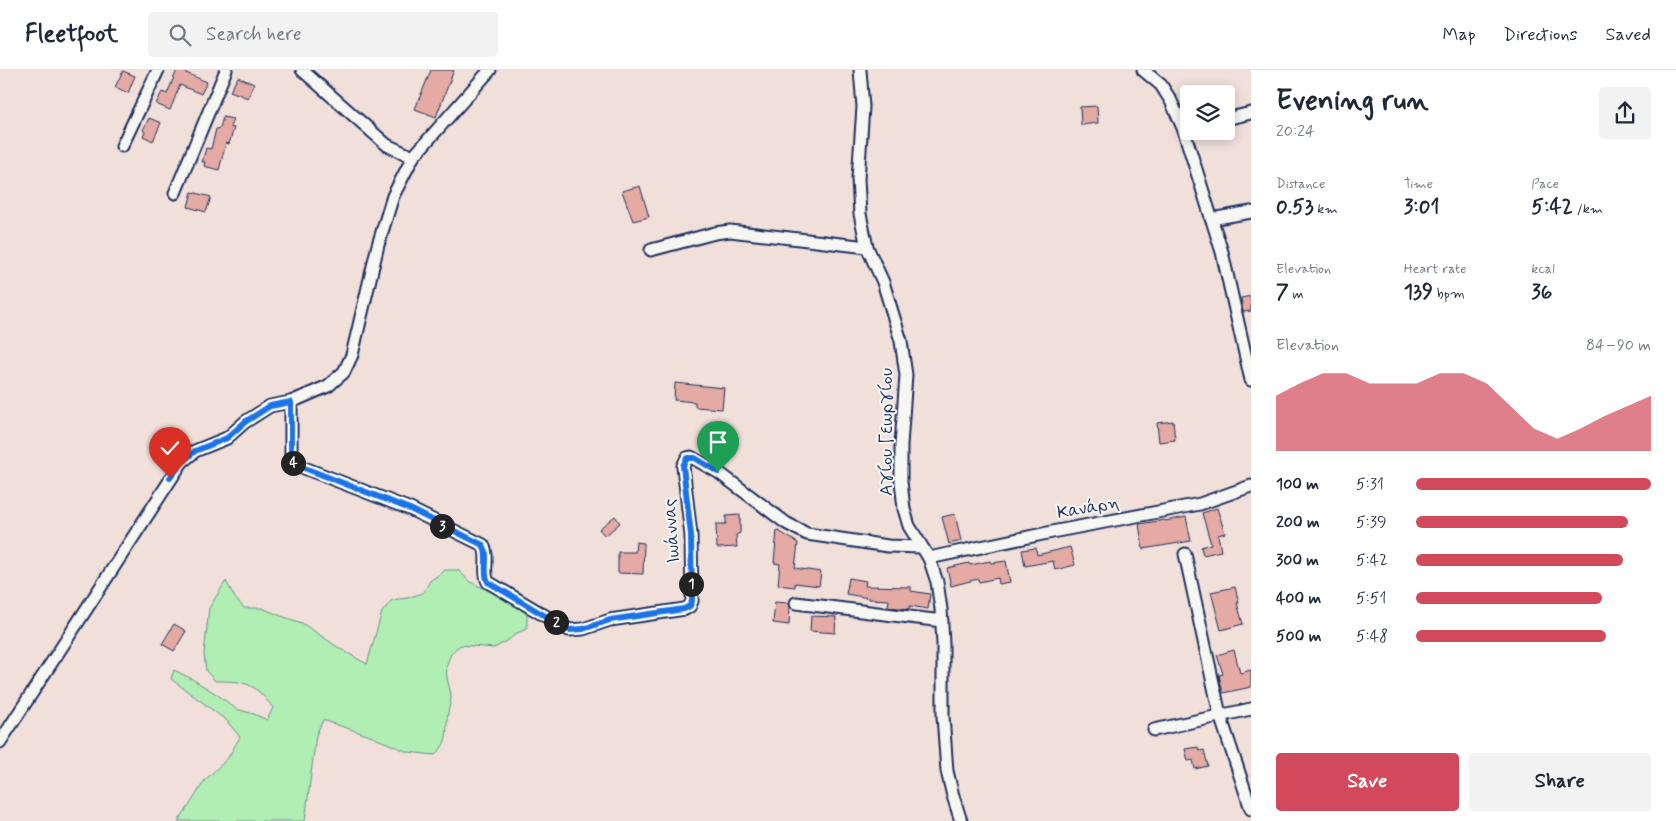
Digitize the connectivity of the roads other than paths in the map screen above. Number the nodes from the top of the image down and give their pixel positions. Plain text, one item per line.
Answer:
1 (158, 70) edge
2 (226, 70) edge
3 (302, 70) edge
4 (490, 70) edge
5 (860, 70) edge
6 (1144, 70) edge
7 (1251, 113) edge
8 (1235, 116) edge
9 (1180, 117) edge
10 (1190, 140) edge
11 (122, 146) dead end
12 (413, 157) junction
13 (175, 193) dead end
14 (1251, 212) edge
15 (1211, 219) junction
16 (868, 247) junction
17 (651, 250) dead end
18 (1246, 336) edge
19 (1251, 380) edge
20 (291, 402) junction
21 (1251, 486) edge
22 (921, 547) junction
23 (1185, 554) dead end
24 (929, 558) junction
25 (796, 603) dead end
26 (942, 621) junction
27 (1251, 709) edge
28 (1220, 715) junction
29 (1154, 730) dead end
30 (0, 742) edge
31 (1251, 809) edge
32 (961, 821) edge

1 - 11 street
2 - 13 street
3 - 12 street
4 - 12 street
5 - 16 street, Αγίου Γεωργίου
6 - 9 street
7 - 8 street
10 - 15 street
12 - 20 street
14 - 15 street
15 - 18 street
16 - 17 street
16 - 22 street, Αγίου Γεωργίου
18 - 19 street
20 - 22 street, Ιωάννας
20 - 30 street
21 - 24 street, Κανάρη
22 - 24 street, Αγίου Γεωργίου
23 - 28 street
24 - 26 street, Αγίου Γεωργίου
25 - 26 street
26 - 32 street, Αγίου Γεωργίου
27 - 28 street
28 - 29 street
28 - 31 street

